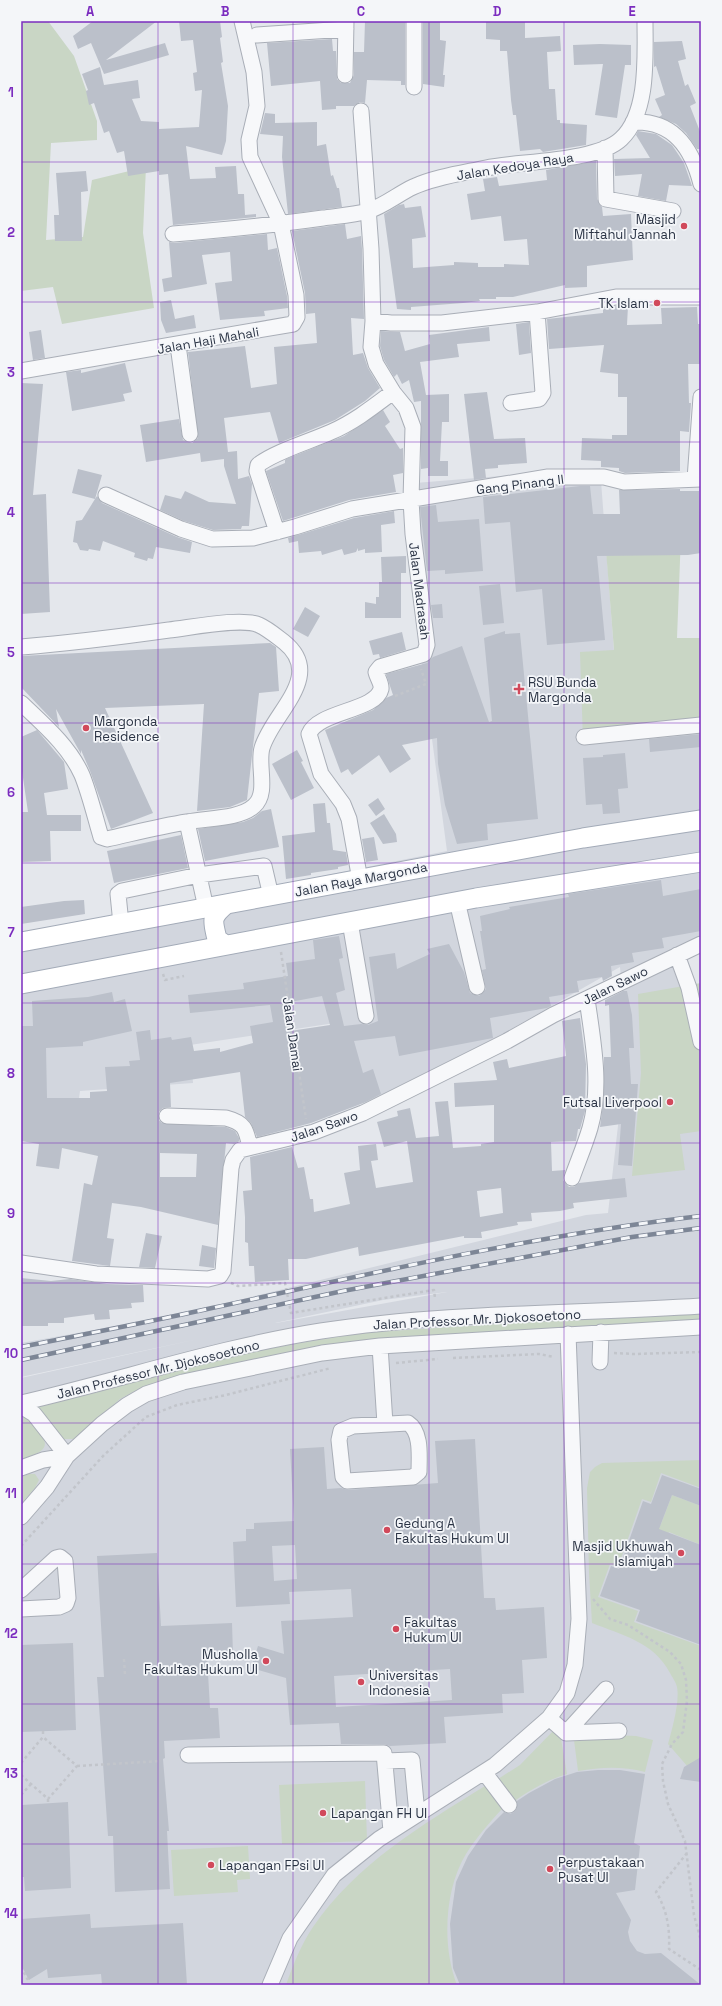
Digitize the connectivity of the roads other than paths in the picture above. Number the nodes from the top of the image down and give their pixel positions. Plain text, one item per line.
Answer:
1 (242, 21) edge
2 (414, 21) edge
3 (645, 21) edge
4 (346, 25) edge
5 (257, 34) dead end
6 (345, 75) dead end
7 (414, 87) dead end
8 (361, 111) dead end
9 (633, 122) junction
10 (605, 148) junction
11 (701, 184) edge
12 (369, 211) junction
13 (673, 211) dead end
14 (281, 224) junction
15 (173, 234) dead end
16 (701, 297) edge
17 (537, 312) junction
18 (374, 321) junction
19 (178, 345) junction
20 (21, 371) edge
21 (393, 392) junction
22 (701, 397) edge
23 (511, 403) dead end
24 (190, 434) dead end
25 (698, 479) edge
26 (106, 495) dead end
27 (412, 500) junction
28 (277, 532) junction
29 (21, 647) edge
30 (21, 703) edge
31 (701, 725) edge
32 (584, 737) dead end
33 (701, 820) edge
34 (187, 822) junction
35 (701, 862) edge
36 (199, 876) junction
37 (360, 880) junction
38 (271, 896) junction
39 (457, 902) junction
40 (225, 905) junction
41 (197, 910) junction
42 (350, 922) junction
43 (121, 924) junction
44 (21, 942) edge
45 (224, 944) junction
46 (701, 944) edge
47 (198, 950) junction
48 (677, 955) junction
49 (21, 984) edge
50 (477, 987) dead end
51 (587, 999) junction
52 (366, 1016) dead end
53 (701, 1042) edge
54 (167, 1116) dead end
55 (250, 1147) junction
56 (572, 1178) dead end
57 (21, 1263) edge
58 (701, 1306) edge
59 (701, 1327) edge
60 (601, 1332) junction
61 (568, 1334) junction
62 (380, 1346) junction
63 (600, 1357) road end
64 (21, 1402) edge
65 (21, 1406) edge
66 (385, 1424) junction
67 (67, 1456) junction
68 (21, 1468) edge
69 (21, 1517) edge
70 (21, 1590) edge
71 (21, 1609) edge
72 (606, 1689) dead end
73 (549, 1718) junction
74 (619, 1731) dead end
75 (566, 1733) junction
76 (188, 1755) dead end
77 (385, 1761) junction
78 (484, 1772) junction
79 (509, 1805) dead end
80 (417, 1814) junction
81 (391, 1831) junction
82 (270, 1985) edge

1 - 14 street, Jalan Haji Mahali
2 - 7 street
3 - 9 street, Jalan Kedoya Raya
4 - 5 street
4 - 6 street
8 - 12 street
9 - 10 street, Jalan Kedoya Raya
9 - 11 street
10 - 12 street, Jalan Kedoya Raya
10 - 13 street
12 - 14 street
12 - 18 street
14 - 15 street
14 - 19 street, Jalan Haji Mahali
16 - 17 street
17 - 18 street
17 - 23 street
18 - 21 street, Jalan Madrasah
19 - 20 street, Jalan Haji Mahali
19 - 24 street
21 - 27 street, Jalan Madrasah
21 - 28 street
22 - 25 street
25 - 27 street, Gang Pinang II
26 - 28 street, Gang Pinang II
27 - 28 street, Gang Pinang II
27 - 37 street, Jalan Madrasah
29 - 34 street
30 - 34 street
31 - 32 street
33 - 37 main road, Jalan Raya Margonda
34 - 36 street
35 - 39 main road
36 - 38 street
36 - 41 street
36 - 43 street
37 - 38 main road, Jalan Raya Margonda
38 - 40 main road, Jalan Raya Margonda
39 - 42 main road
39 - 50 street
40 - 41 main road, Jalan Raya Margonda
40 - 45 main road
41 - 43 main road, Jalan Raya Margonda
41 - 47 main road
42 - 45 main road
42 - 52 street
43 - 44 main road, Jalan Raya Margonda
45 - 47 main road
46 - 48 street, Jalan Sawo
47 - 49 main road
48 - 51 street, Jalan Sawo
48 - 53 street
51 - 55 street, Jalan Sawo
51 - 56 street
54 - 55 street
55 - 57 street, Jalan Sawo
58 - 64 street, Jalan Professor Mr. Djokosoetono
59 - 60 street, Jalan Professor Mr. Djokosoetono
60 - 61 street, Jalan Professor Mr. Djokosoetono
60 - 63 street
61 - 62 street, Jalan Professor Mr. Djokosoetono
61 - 73 street
62 - 66 street
62 - 67 street, Jalan Professor Mr. Djokosoetono
65 - 67 street
66 - 66 street
67 - 68 street
67 - 69 street, Jalan Professor Mr. Djokosoetono
70 - 71 street
72 - 75 street
73 - 75 street
73 - 78 street
74 - 75 street
76 - 77 street
77 - 80 street
77 - 81 street
78 - 79 street
78 - 80 street
80 - 81 street
81 - 82 street

